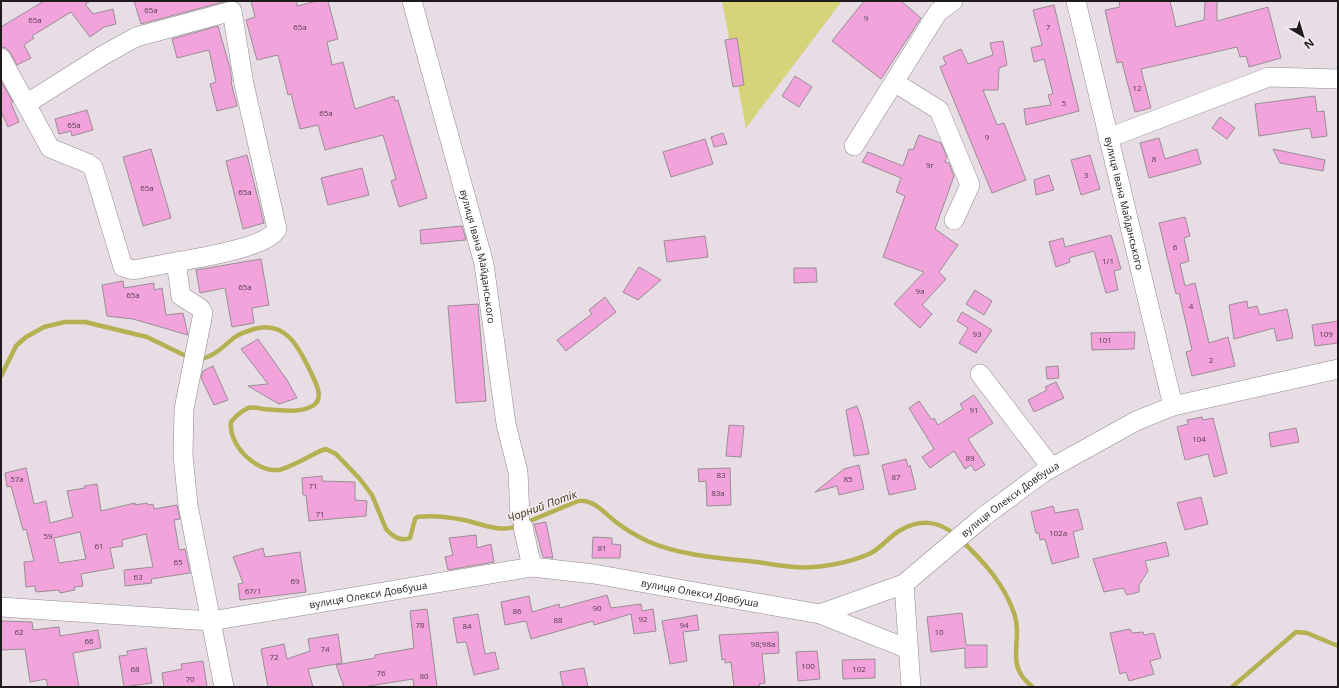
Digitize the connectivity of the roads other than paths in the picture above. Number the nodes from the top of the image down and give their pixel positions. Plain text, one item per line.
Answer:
1 (412, 1) edge
2 (953, 1) edge
3 (1076, 1) edge
4 (230, 6) edge
5 (1, 58) edge
6 (1338, 79) edge
7 (894, 82) junction
8 (26, 104) junction
9 (1108, 138) junction
10 (854, 146) dead end
11 (954, 220) dead end
12 (176, 262) junction
13 (1338, 369) edge
14 (980, 374) dead end
15 (1173, 406) junction
16 (1052, 467) junction
17 (532, 567) junction
18 (904, 584) junction
19 (1, 607) edge
20 (820, 614) junction
21 (211, 621) junction
22 (908, 649) junction
23 (224, 687) edge
24 (911, 687) edge

1 - 17 street, вулиця Івана Майданського
2 - 7 street
3 - 9 street, вулиця Івана Майданського
4 - 8 street
4 - 12 street
5 - 8 street
6 - 9 street
7 - 10 street
7 - 11 street
8 - 12 street
9 - 15 street, вулиця Івана Майданського
12 - 21 street
13 - 15 street, вулиця Олекси Довбуша
14 - 16 street
15 - 16 street, вулиця Олекси Довбуша
16 - 18 street, вулиця Олекси Довбуша
17 - 20 street, вулиця Олекси Довбуша
17 - 21 street, вулиця Олекси Довбуша
18 - 20 street, вулиця Олекси Довбуша
18 - 22 street
19 - 21 street, вулиця Олекси Довбуша
20 - 22 street
21 - 23 street
22 - 24 street

